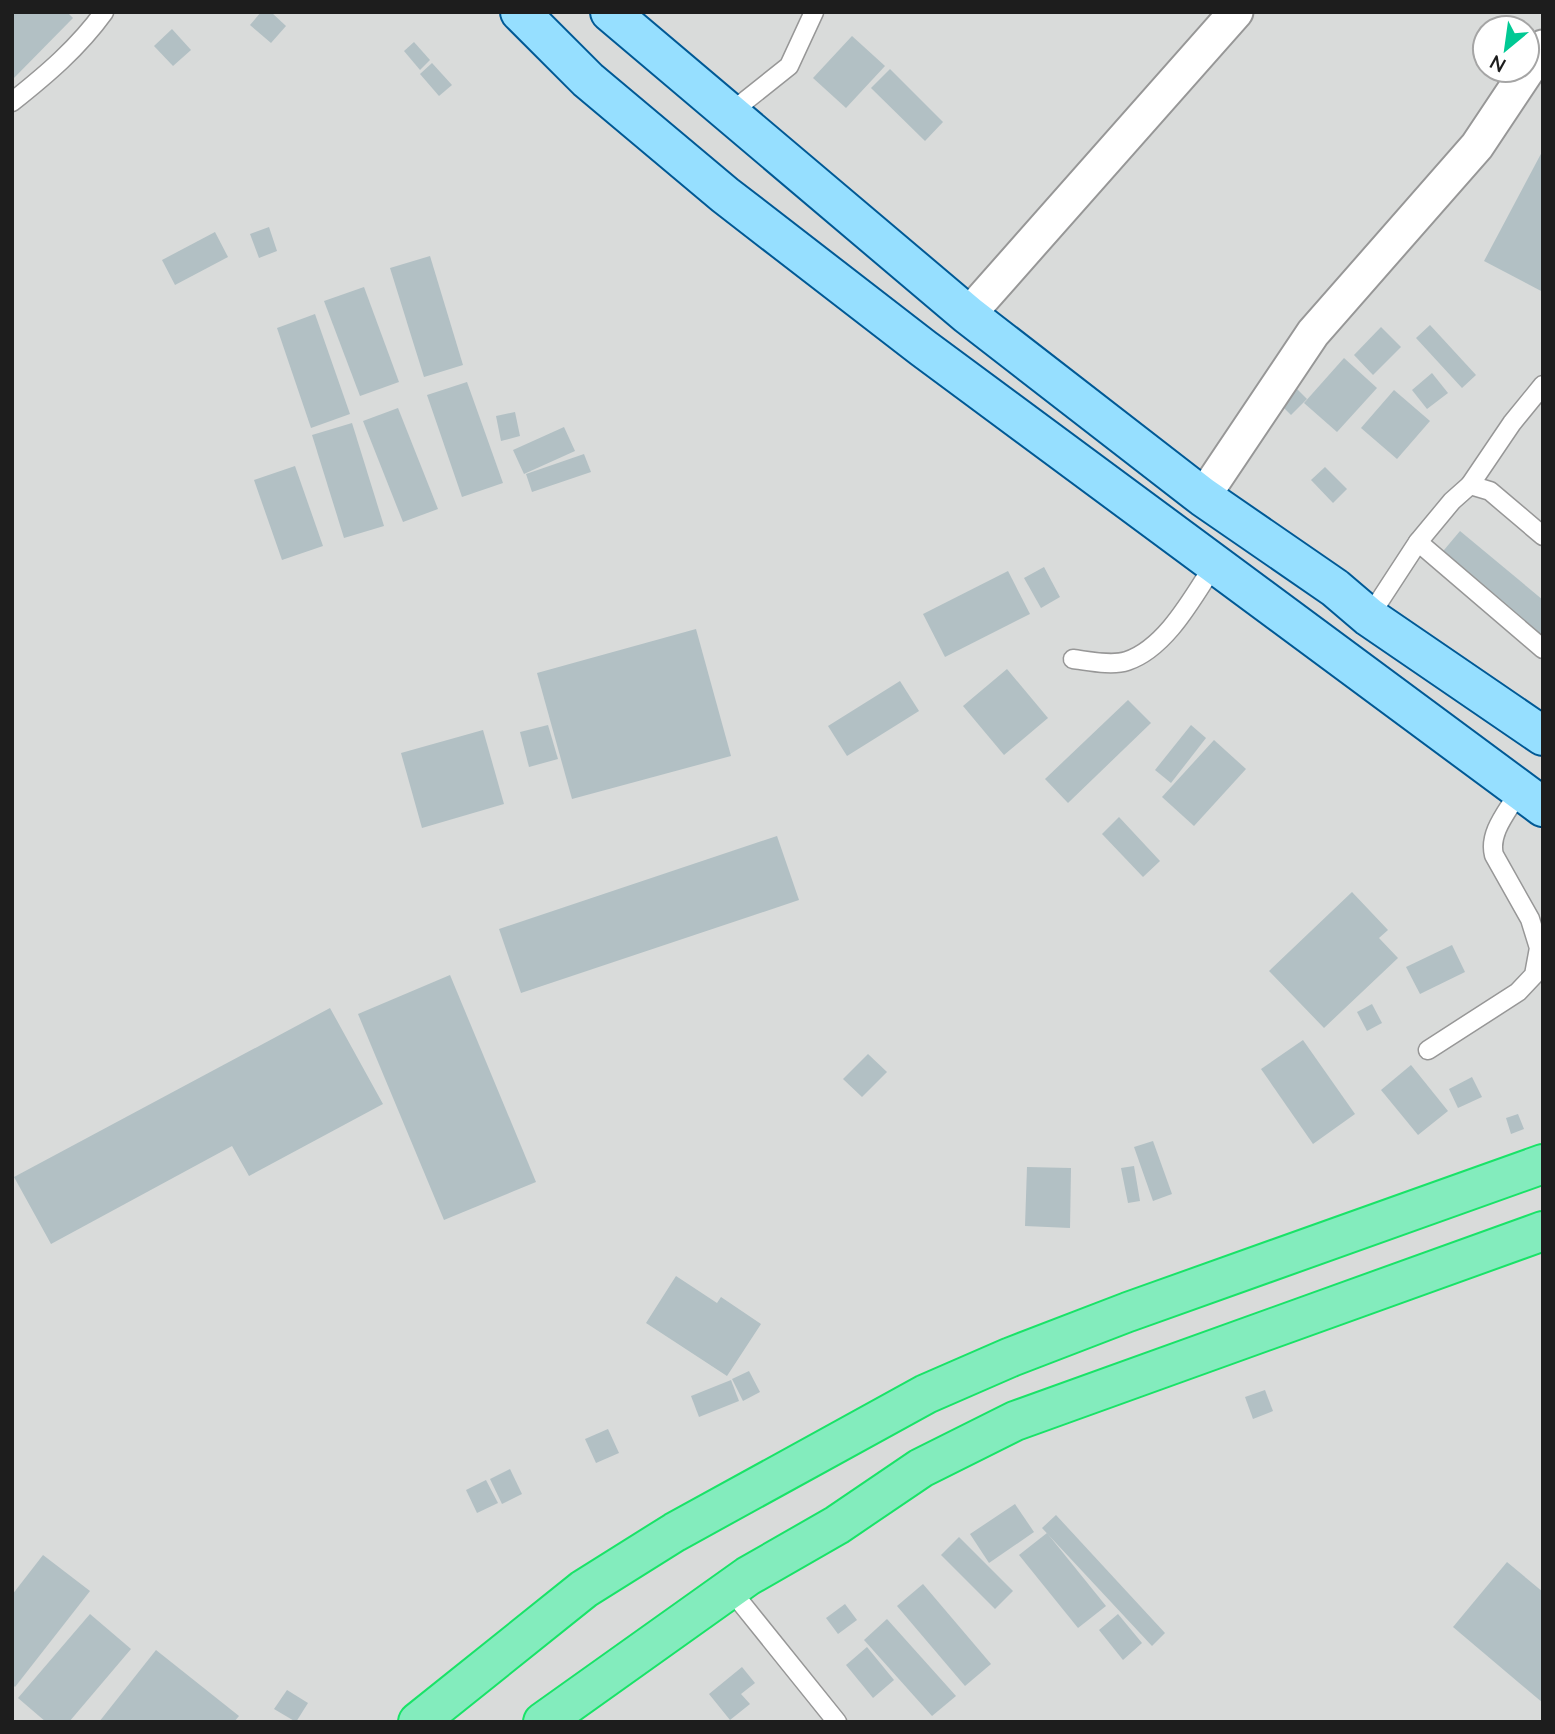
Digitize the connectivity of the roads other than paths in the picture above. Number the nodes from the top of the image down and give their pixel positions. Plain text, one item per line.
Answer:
1 (104, 12) edge
2 (520, 12) edge
3 (610, 12) edge
4 (814, 12) edge
5 (1236, 12) edge
6 (1543, 47) edge
7 (12, 102) edge
8 (730, 113) junction
9 (968, 315) junction
10 (1543, 385) edge
11 (1470, 485) junction
12 (1203, 497) junction
13 (1543, 536) edge
14 (1418, 542) junction
15 (1214, 565) junction
16 (1369, 617) junction
17 (1543, 649) edge
18 (1073, 659) dead end
19 (1543, 736) edge
20 (1532, 799) edge
21 (1428, 1050) dead end
22 (1543, 1164) edge
23 (1543, 1230) edge
24 (730, 1589) junction
25 (418, 1722) edge
26 (543, 1722) edge
27 (837, 1722) edge

1 - 7 lane
2 - 15 main road
3 - 8 main road
4 - 8 lane
5 - 9 street
6 - 12 street
8 - 9 main road
9 - 12 main road
10 - 11 lane
11 - 13 lane
11 - 14 lane
12 - 16 main road
14 - 16 lane
14 - 17 lane
15 - 18 lane
15 - 20 main road
16 - 19 main road
20 - 21 lane
22 - 25 highway
23 - 24 highway
24 - 26 highway
24 - 27 lane

